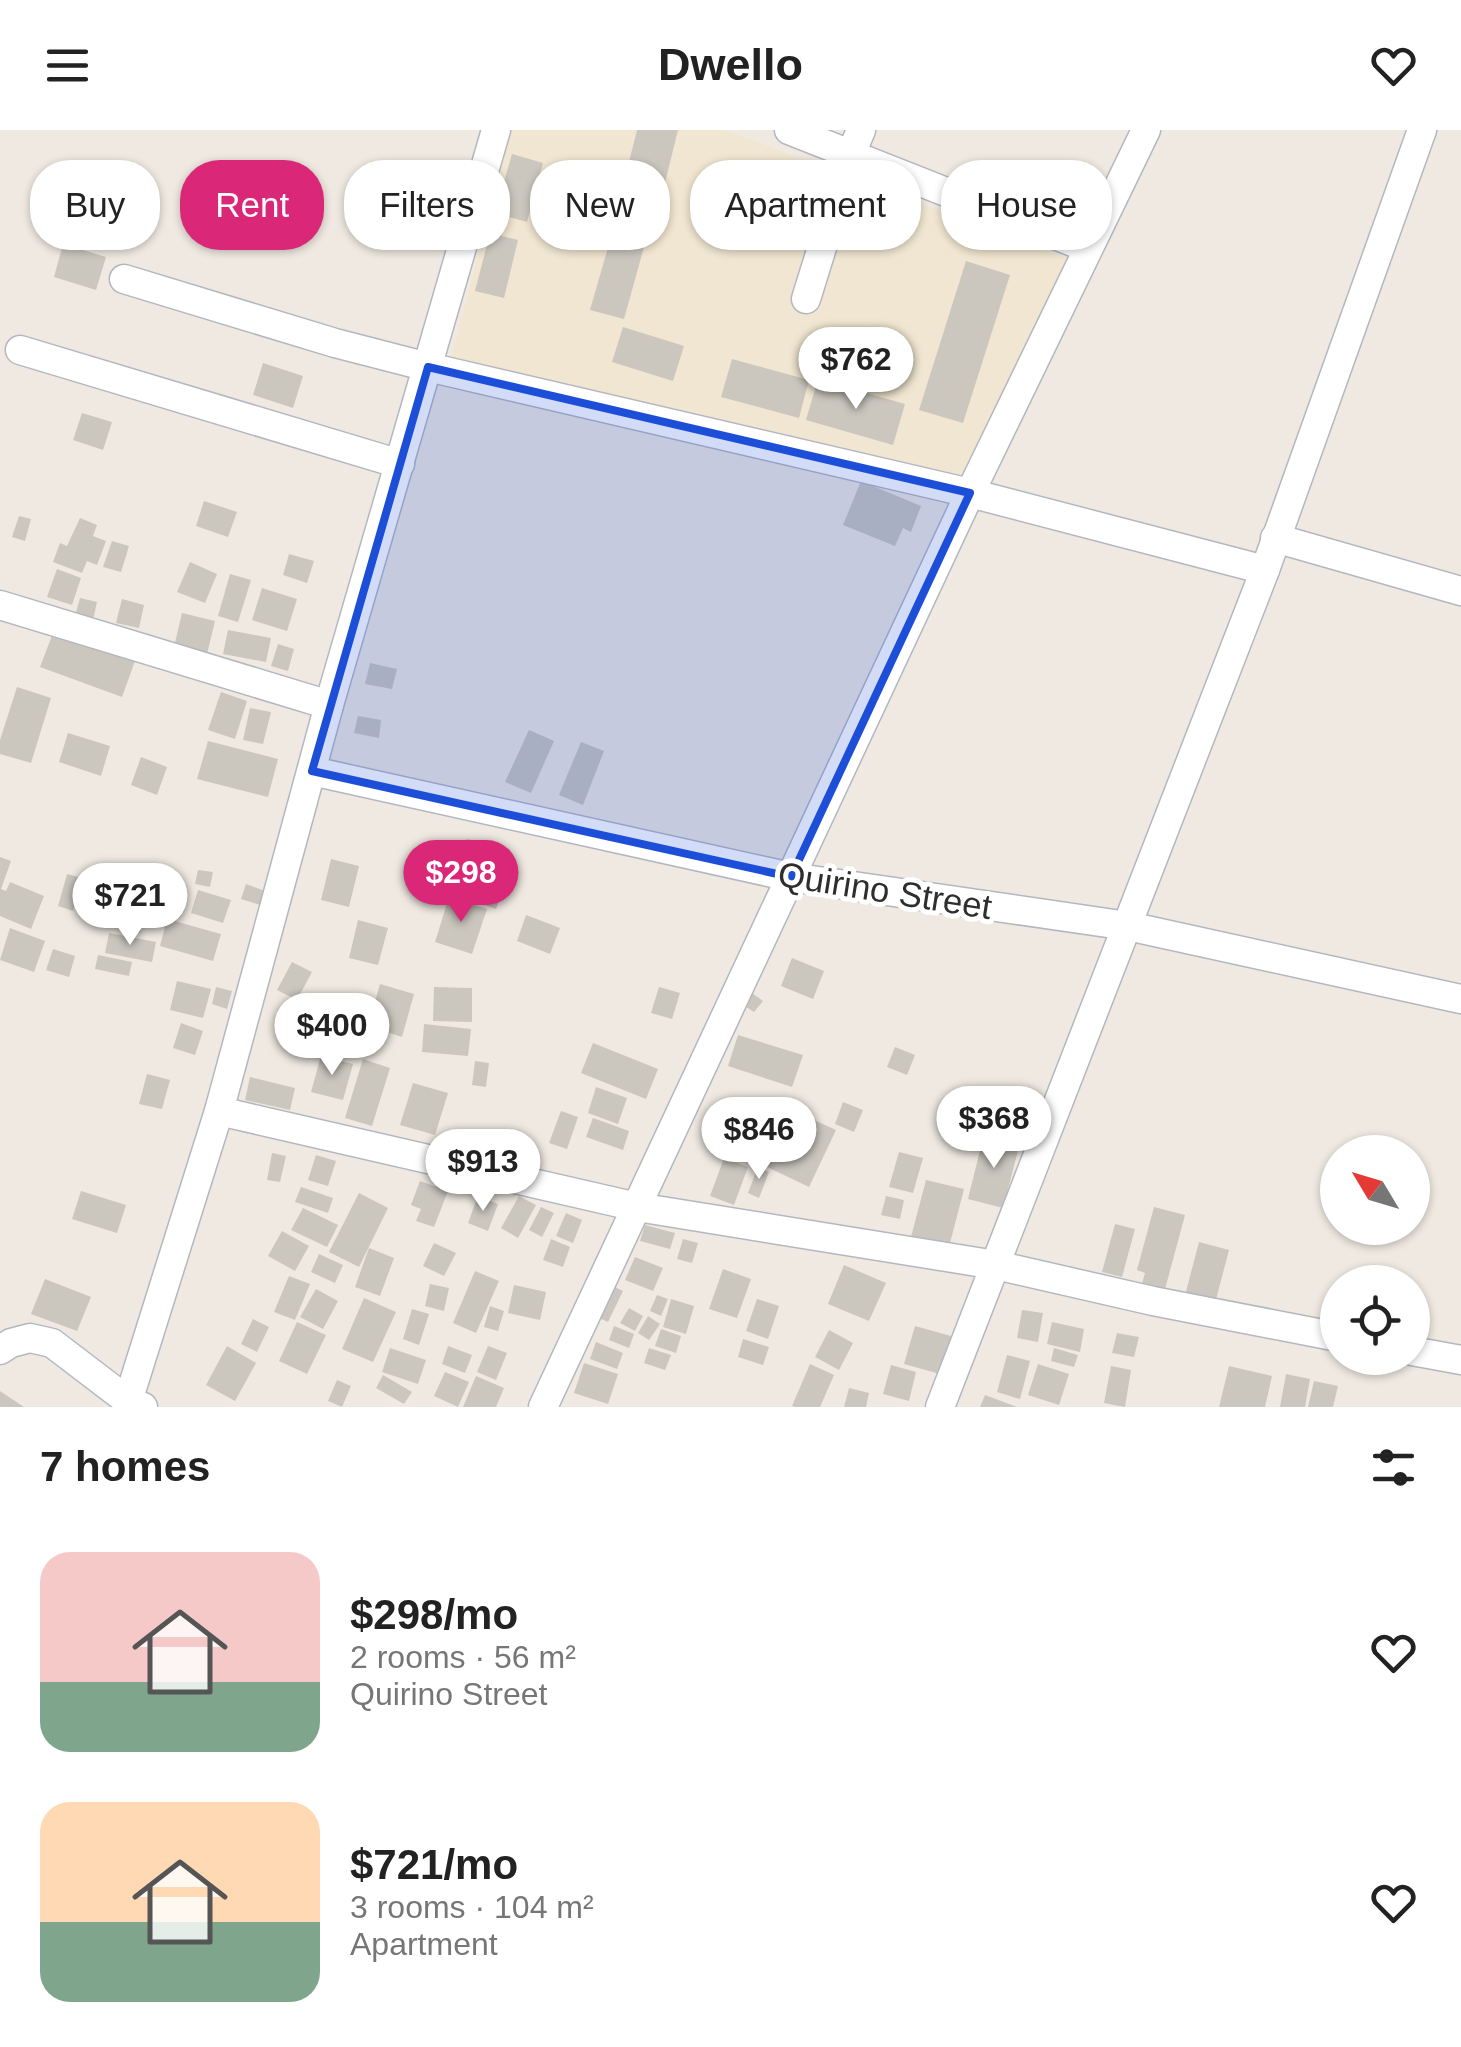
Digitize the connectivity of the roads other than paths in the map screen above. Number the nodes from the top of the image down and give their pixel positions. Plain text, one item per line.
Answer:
1 (496, 130) edge
2 (789, 130) edge
3 (1146, 130) edge
4 (1422, 130) edge
5 (856, 142) edge
6 (941, 181) edge
7 (1112, 199) edge
8 (1087, 250) edge
9 (124, 279) dead end
10 (806, 299) dead end
11 (20, 350) dead end
12 (428, 367) junction
13 (400, 464) junction
14 (970, 493) junction
15 (1275, 538) junction
16 (1265, 570) junction
17 (1461, 590) edge
18 (0, 605) edge
19 (329, 705) junction
20 (312, 771) junction
21 (791, 878) junction
22 (1128, 926) junction
23 (1461, 999) edge
24 (220, 1111) junction
25 (637, 1207) junction
26 (996, 1265) junction
27 (1320, 1333) edge
28 (0, 1350) edge
29 (1430, 1354) edge
30 (1461, 1360) edge
31 (136, 1404) edge
32 (543, 1407) edge
33 (940, 1407) edge

1 - 12 street
2 - 5 street
3 - 7 street
4 - 15 street
5 - 6 street
5 - 10 street
8 - 14 street
9 - 12 street
11 - 13 street
12 - 13 street
12 - 14 street
13 - 19 street
14 - 16 street
14 - 21 street
15 - 16 street
15 - 17 street
16 - 22 street
18 - 19 street
19 - 20 street
20 - 21 street, Quirino Street
20 - 24 street
21 - 22 street, Quirino Street
21 - 25 street
22 - 23 street, Quirino Street
22 - 26 street
24 - 25 street
24 - 31 street
25 - 26 street
25 - 32 street
26 - 27 street
26 - 33 street
28 - 31 street
29 - 30 street

